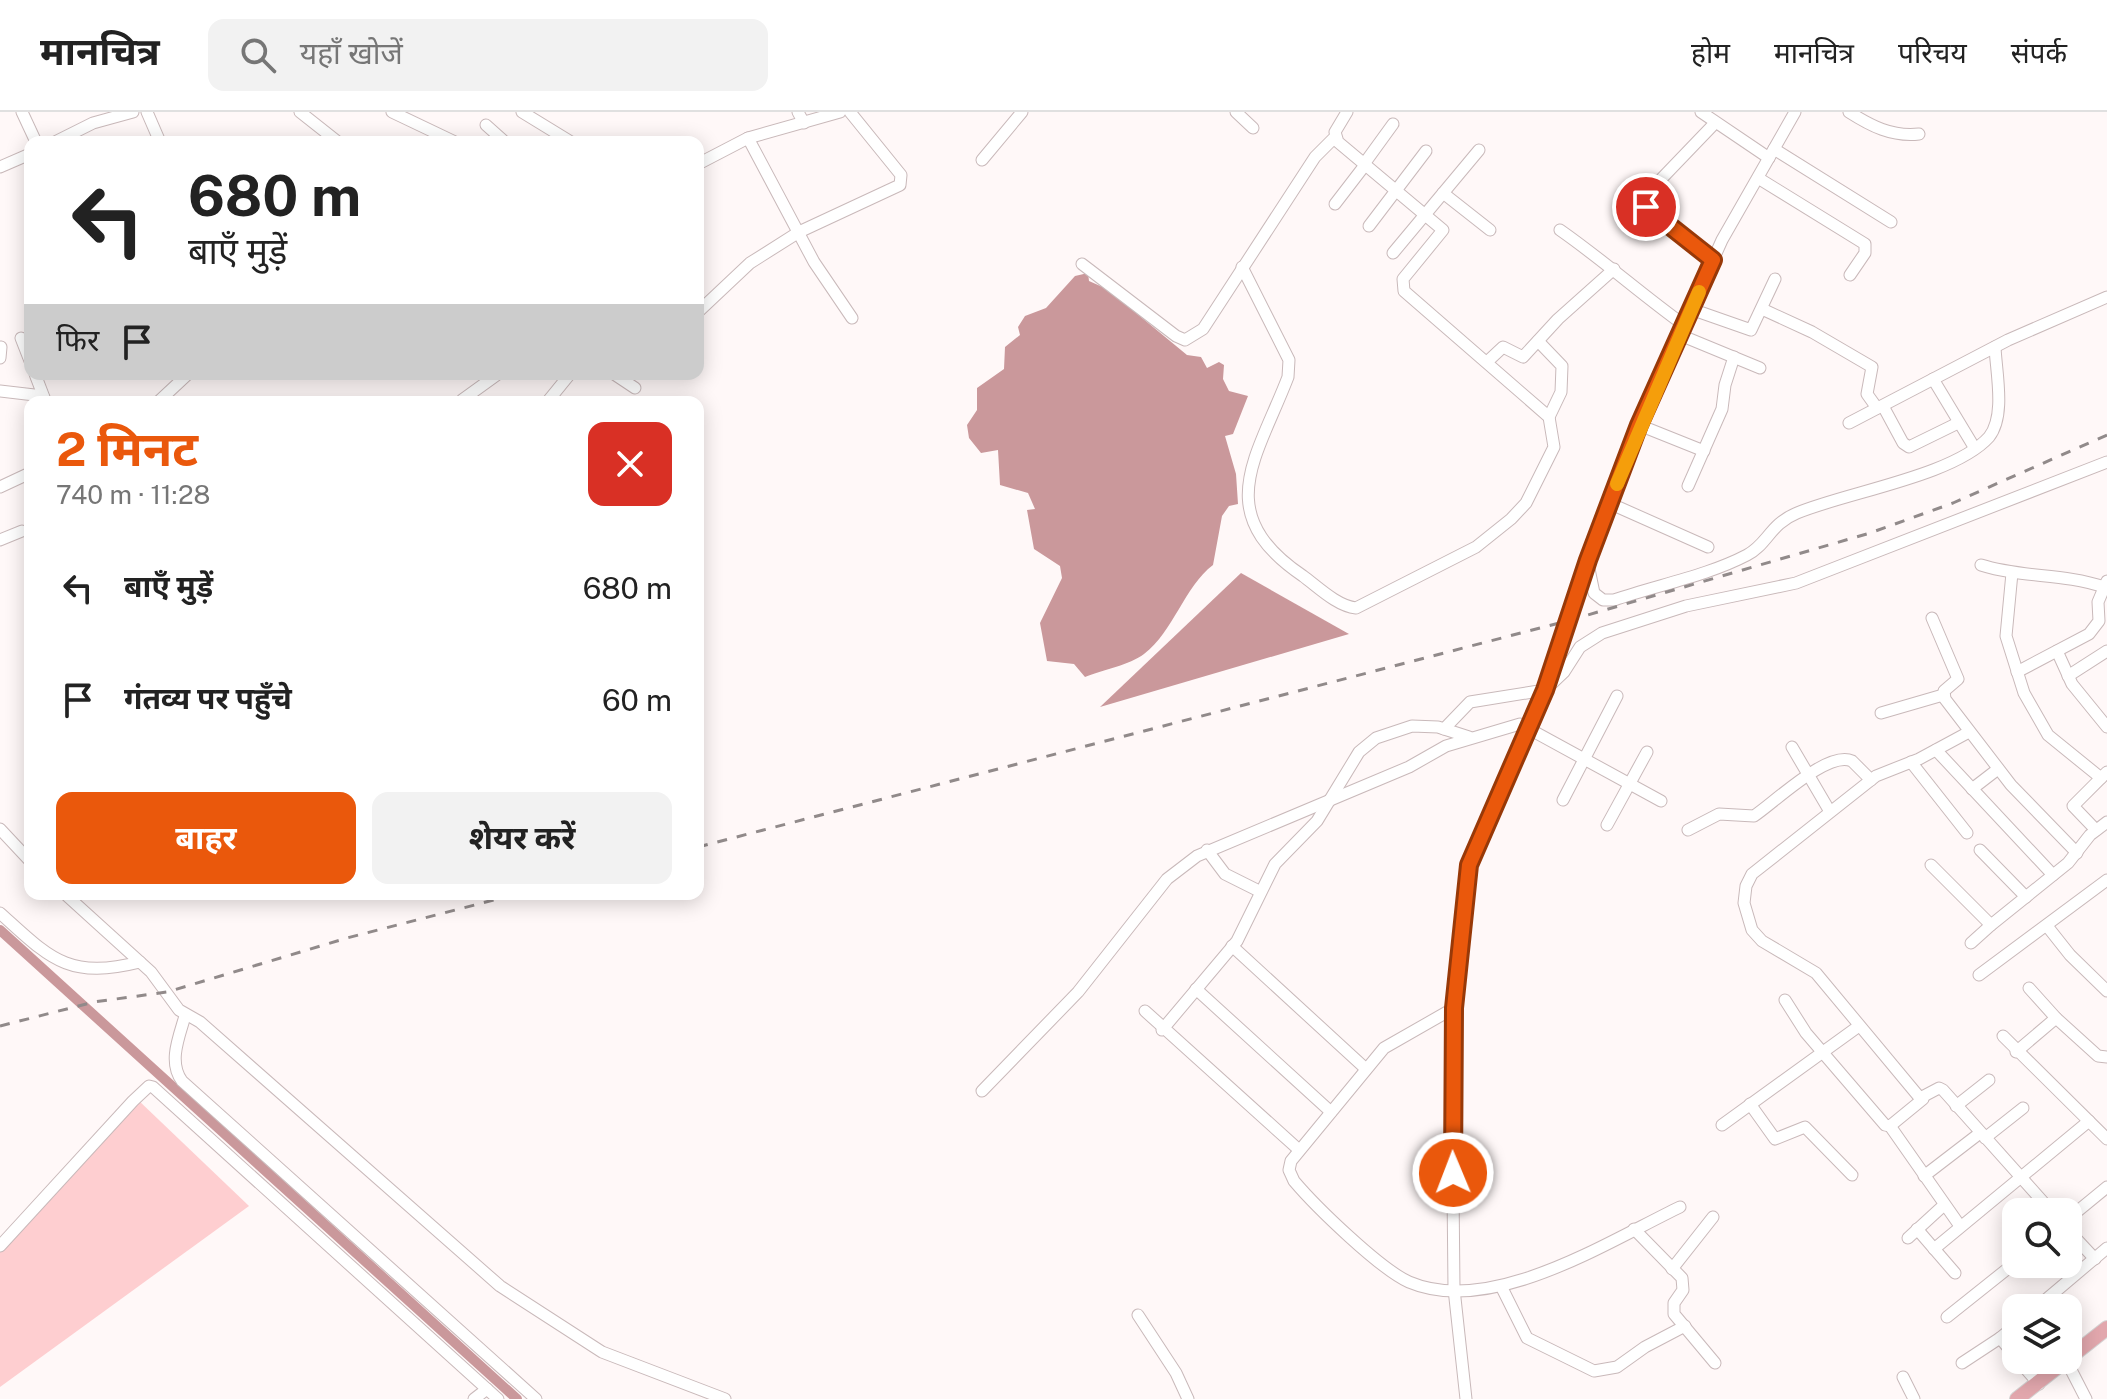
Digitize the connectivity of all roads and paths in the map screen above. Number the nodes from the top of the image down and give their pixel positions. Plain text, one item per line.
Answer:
1 (22, 112) edge
2 (133, 112) edge
3 (147, 112) edge
4 (300, 112) edge
5 (392, 112) edge
6 (522, 112) edge
7 (840, 112) edge
8 (850, 112) edge
9 (1022, 112) edge
10 (1236, 112) edge
11 (1347, 112) edge
12 (1701, 112) edge
13 (1795, 112) edge
14 (1849, 112) edge
15 (801, 117) edge
16 (1715, 123) junction
17 (1393, 124) dead end
18 (486, 125) dead end
19 (1253, 128) dead end
20 (1919, 134) dead end
21 (33, 136) edge
22 (67, 136) edge
23 (157, 136) edge
24 (327, 136) edge
25 (442, 136) edge
26 (498, 136) edge
27 (561, 136) edge
28 (1335, 137) junction
29 (748, 138) junction
30 (1479, 150) dead end
31 (1426, 151) dead end
32 (1772, 154) junction
33 (24, 157) edge
34 (982, 160) dead end
35 (704, 161) edge
36 (1364, 164) junction
37 (0, 167) edge
38 (1758, 178) junction
39 (1396, 190) junction
40 (1443, 193) junction
41 (1335, 204) dead end
42 (1426, 215) junction
43 (1891, 222) dead end
44 (1369, 226) dead end
45 (1490, 230) dead end
46 (1560, 230) dead end
47 (799, 232) junction
48 (1393, 253) dead end
49 (1713, 260) junction
50 (1082, 264) dead end
51 (1242, 267) junction
52 (1614, 269) junction
53 (1850, 275) dead end
54 (1775, 279) dead end
55 (2107, 297) edge
56 (704, 306) edge
57 (1691, 309) junction
58 (1762, 309) junction
59 (852, 318) dead end
60 (1682, 330) junction
61 (21, 338) dead end
62 (1538, 341) junction
63 (24, 346) edge
64 (1, 347) edge
65 (1995, 347) junction
66 (1734, 357) junction
67 (0, 358) edge
68 (1488, 361) junction
69 (1760, 368) dead end
70 (1933, 379) junction
71 (182, 380) edge
72 (490, 380) edge
73 (565, 380) edge
74 (623, 380) edge
75 (635, 388) dead end
76 (0, 391) edge
77 (28, 396) edge
78 (164, 396) edge
79 (468, 396) edge
80 (552, 396) edge
81 (1880, 407) junction
82 (1549, 417) junction
83 (1849, 423) dead end
84 (1958, 423) junction
85 (1639, 425) junction
86 (1974, 447) junction
87 (1704, 451) junction
88 (2107, 462) edge
89 (24, 476) edge
90 (1688, 486) dead end
91 (0, 487) edge
92 (1609, 503) junction
93 (22, 531) dead end
94 (0, 540) edge
95 (1708, 547) dead end
96 (1588, 560) junction
97 (1981, 565) dead end
98 (2012, 573) junction
99 (2105, 584) edge
100 (1932, 618) dead end
101 (2057, 651) junction
102 (2107, 651) edge
103 (2017, 672) junction
104 (2068, 676) junction
105 (1545, 690) junction
106 (1943, 695) junction
107 (1617, 696) dead end
108 (1881, 713) dead end
109 (1528, 727) junction
110 (2107, 727) edge
111 (1444, 729) junction
112 (1969, 732) junction
113 (1470, 738) junction
114 (1792, 747) dead end
115 (1936, 750) junction
116 (1647, 752) dead end
117 (1585, 758) junction
118 (1911, 762) junction
119 (1998, 769) junction
120 (2104, 775) edge
121 (1808, 777) junction
122 (1871, 780) junction
123 (1630, 783) junction
124 (1972, 789) junction
125 (1334, 796) junction
126 (1563, 800) dead end
127 (1661, 801) dead end
128 (1829, 810) junction
129 (2107, 822) edge
130 (1607, 825) dead end
131 (0, 829) edge
132 (1688, 830) dead end
133 (2096, 830) junction
134 (1967, 833) dead end
135 (1207, 850) junction
136 (1980, 850) dead end
137 (2077, 853) junction
138 (24, 855) edge
139 (1931, 865) dead end
140 (2053, 875) junction
141 (2107, 880) edge
142 (1259, 891) junction
143 (2026, 897) junction
144 (72, 900) edge
145 (0, 913) edge
146 (1991, 925) junction
147 (2047, 926) junction
148 (1971, 943) dead end
149 (1232, 946) junction
150 (140, 962) junction
151 (1979, 975) dead end
152 (2029, 988) dead end
153 (1196, 989) junction
154 (2107, 991) edge
155 (1785, 1000) dead end
156 (1454, 1008) junction
157 (1145, 1011) dead end
158 (185, 1016) junction
159 (2056, 1018) junction
160 (1859, 1026) junction
161 (1162, 1030) junction
162 (2003, 1036) dead end
163 (1823, 1052) junction
164 (2016, 1052) junction
165 (2107, 1058) edge
166 (1366, 1069) junction
167 (1989, 1080) dead end
168 (982, 1091) dead end
169 (1923, 1099) junction
170 (1750, 1104) junction
171 (1956, 1106) junction
172 (2023, 1108) dead end
173 (1331, 1112) junction
174 (2089, 1121) junction
175 (1722, 1125) dead end
176 (1890, 1126) junction
177 (1982, 1136) junction
178 (2107, 1139) edge
179 (1298, 1149) junction
180 (1852, 1175) dead end
181 (2019, 1175) junction
182 (1924, 1176) junction
183 (2107, 1187) edge
184 (2040, 1198) edge
185 (1944, 1205) junction
186 (1680, 1207) dead end
187 (2082, 1208) edge
188 (1713, 1217) dead end
189 (1960, 1226) junction
190 (1634, 1229) junction
191 (1917, 1229) junction
192 (1908, 1238) dead end
193 (2082, 1245) edge
194 (0, 1246) edge
195 (2107, 1248) edge
196 (1934, 1249) junction
197 (2095, 1259) junction
198 (1672, 1269) junction
199 (1955, 1273) dead end
200 (2002, 1273) edge
201 (1501, 1286) junction
202 (1454, 1289) junction
203 (2053, 1294) edge
204 (1138, 1315) dead end
205 (1947, 1317) dead end
206 (1685, 1326) junction
207 (2106, 1331) edge
208 (2000, 1338) joint
209 (2002, 1340) edge
210 (2082, 1350) edge
211 (1715, 1363) dead end
212 (1962, 1363) dead end
213 (2031, 1374) edge
214 (2052, 1374) edge
215 (2073, 1374) edge
216 (1903, 1377) dead end
217 (2039, 1384) junction
218 (487, 1389) junction
219 (474, 1399) edge
220 (498, 1399) edge
221 (536, 1399) edge
222 (725, 1399) edge
223 (1188, 1399) edge
224 (1466, 1399) edge
225 (1914, 1399) edge
226 (2017, 1399) edge
227 (2086, 1399) edge

1 - 21 street
2 - 22 street
3 - 23 street
4 - 24 street
5 - 25 street
6 - 27 street
7 - 15 street
8 - 47 street
9 - 34 street
10 - 19 street
11 - 28 street
12 - 16 street
13 - 32 street
14 - 20 street
15 - 29 street
16 - 32 street
16 - 49 street
17 - 36 street
18 - 26 street
28 - 36 street
28 - 51 street
29 - 35 street
29 - 47 street
30 - 40 street
31 - 39 street
32 - 38 street
32 - 43 street
33 - 37 street
36 - 39 street
36 - 41 street
38 - 49 street
38 - 53 street
39 - 42 street
39 - 44 street
40 - 42 street
40 - 45 street
42 - 48 street
42 - 68 street
46 - 52 street
47 - 56 street
47 - 59 street
49 - 57 street
50 - 51 street
51 - 82 street
52 - 60 street
52 - 62 street
54 - 58 street
55 - 65 street
57 - 58 street
57 - 60 street
58 - 81 street
60 - 66 street
60 - 85 street
61 - 63 street
62 - 68 street
62 - 82 street
64 - 67 street
65 - 70 street
65 - 86 street
66 - 69 street
66 - 87 street
68 - 82 street
70 - 81 street
70 - 84 street
71 - 78 street
72 - 79 street
73 - 80 street
74 - 75 street
76 - 77 street
81 - 83 street
81 - 84 street
84 - 86 street
85 - 87 street
85 - 92 street
86 - 96 street
87 - 90 street
88 - 105 street
89 - 91 street
92 - 95 street
92 - 96 street
93 - 94 street
96 - 105 street
97 - 98 street
98 - 99 street
98 - 103 street
99 - 101 street
100 - 106 street
101 - 103 street
101 - 104 street
102 - 104 street
103 - 120 street
104 - 110 street
105 - 109 street
105 - 111 street
106 - 108 street
106 - 112 street
107 - 117 street
109 - 113 street
109 - 117 street
109 - 156 street
111 - 113 street
111 - 125 street
112 - 115 street
112 - 119 street
113 - 125 street
114 - 121 street
115 - 118 street
115 - 124 street
116 - 123 street
117 - 123 street
117 - 126 street
118 - 122 street
118 - 134 street
119 - 124 street
119 - 137 street
120 - 133 street
121 - 122 street
121 - 128 street
121 - 132 street
122 - 128 street
123 - 127 street
123 - 130 street
124 - 140 street
125 - 135 street
125 - 142 street
128 - 160 street
129 - 133 street
131 - 138 street
133 - 137 street
135 - 142 street
135 - 168 street
136 - 143 street
137 - 140 street
139 - 146 street
140 - 143 street
141 - 147 street
142 - 149 street
143 - 146 street
144 - 150 street
145 - 150 street
146 - 148 street
147 - 151 street
147 - 154 street
149 - 153 street
149 - 166 street
150 - 158 street
152 - 159 street
153 - 161 street
153 - 173 street
155 - 163 street
156 - 166 street
156 - 202 street
157 - 161 street
158 - 221 street
158 - 222 street
159 - 164 street
159 - 165 street
160 - 163 street
160 - 169 street
161 - 179 street
162 - 164 street
163 - 170 street
163 - 176 street
164 - 174 street
166 - 173 street
167 - 171 street
169 - 171 street
169 - 176 street
170 - 175 street
170 - 180 street
171 - 177 street
172 - 177 street
173 - 179 street
174 - 178 street
174 - 181 street
176 - 182 street
177 - 181 street
177 - 182 street
179 - 202 street
181 - 184 street
181 - 189 street
182 - 185 street
183 - 187 street
185 - 189 street
185 - 191 street
186 - 190 street
188 - 198 street
189 - 196 street
190 - 198 street
190 - 201 street
191 - 192 street
191 - 196 street
193 - 197 street
194 - 218 street
195 - 197 street
196 - 199 street
197 - 203 street
198 - 206 street
200 - 205 street
201 - 202 street
201 - 206 street
202 - 224 street
204 - 223 street
206 - 211 street
207 - 210 main road
208 - 209 street
208 - 212 street
213 - 217 street
214 - 217 main road
215 - 227 street
216 - 225 street
217 - 226 main road
218 - 219 street
218 - 220 street

